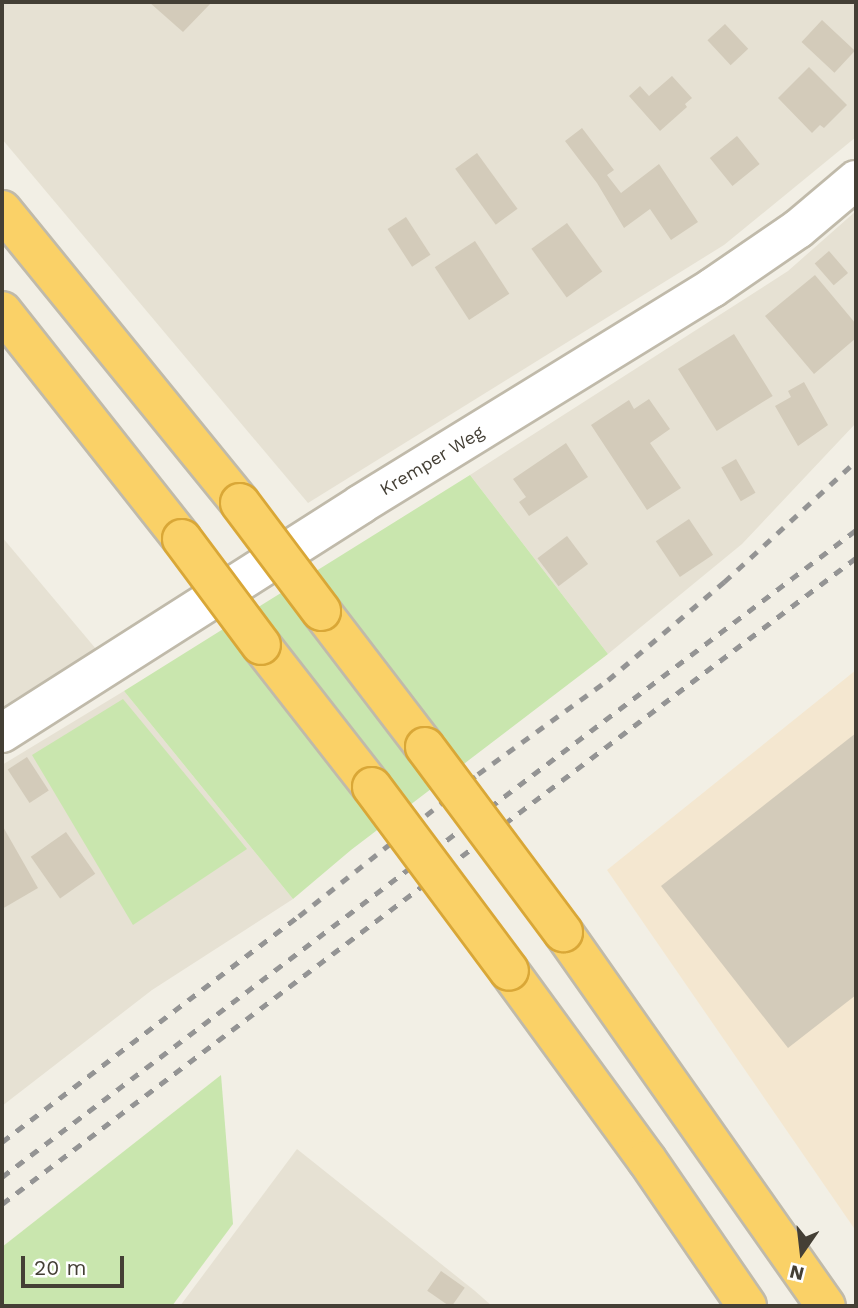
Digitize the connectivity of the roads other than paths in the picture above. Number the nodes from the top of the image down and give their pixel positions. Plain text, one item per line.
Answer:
1 (856, 180) edge
2 (2, 210) edge
3 (2, 311) edge
4 (2, 733) edge
5 (747, 1306) edge
6 (826, 1306) edge

1 - 4 street, Kremper Weg
2 - 6 highway, bridge
3 - 5 highway, bridge

